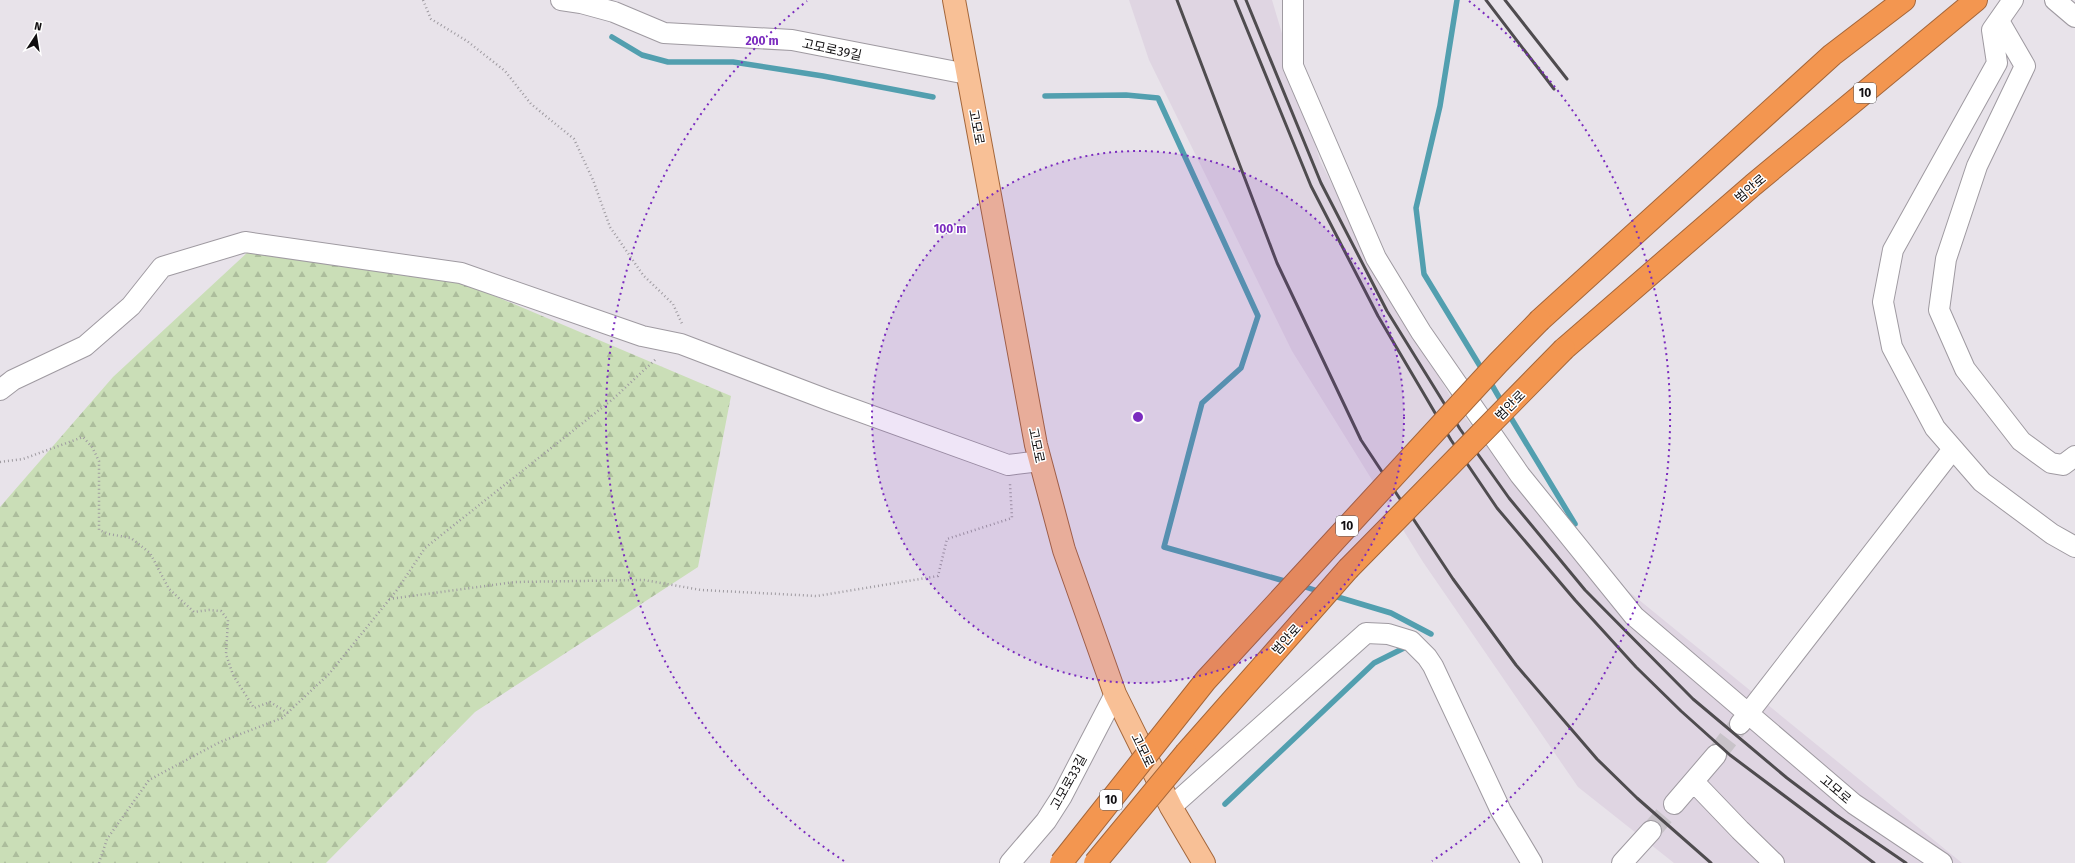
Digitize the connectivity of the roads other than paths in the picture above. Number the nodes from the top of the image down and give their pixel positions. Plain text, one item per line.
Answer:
1 (560, 0) edge
2 (954, 0) edge
3 (1294, 0) edge
4 (1904, 0) edge
5 (1976, 0) edge
6 (2013, 0) edge
7 (2055, 0) edge
8 (582, 2) edge
9 (2075, 17) edge
10 (1999, 21) junction
11 (967, 74) junction
12 (0, 390) edge
13 (1953, 449) junction
14 (2075, 456) edge
15 (1040, 461) junction
16 (2074, 544) edge
17 (1115, 694) junction
18 (1744, 720) junction
19 (1716, 755) tunnel mouth
20 (1694, 782) junction
21 (1674, 804) tunnel mouth
22 (1171, 807) junction
23 (1651, 831) tunnel mouth
24 (1010, 863) edge
25 (1061, 863) edge
26 (1095, 863) edge
27 (1204, 863) edge
28 (1532, 863) edge
29 (1622, 863) edge
30 (1774, 863) edge
31 (1942, 863) edge

1 - 8 street, 고모로39길
2 - 11 main road, 고모로
3 - 18 street, 고모로
4 - 25 highway, 10, bridge
5 - 26 highway, 범안로 / 10, bridge
6 - 10 street
7 - 9 street
8 - 11 street, 고모로39길
10 - 13 street
10 - 14 street
11 - 15 main road, 고모로
12 - 15 street
13 - 16 street
13 - 18 street
15 - 17 main road, 고모로
17 - 22 main road, 고모로
17 - 24 street, 고모로33길
18 - 31 street, 고모로
19 - 20 street
20 - 21 street
20 - 30 street
22 - 27 main road, 고모로
22 - 28 street
23 - 29 street

